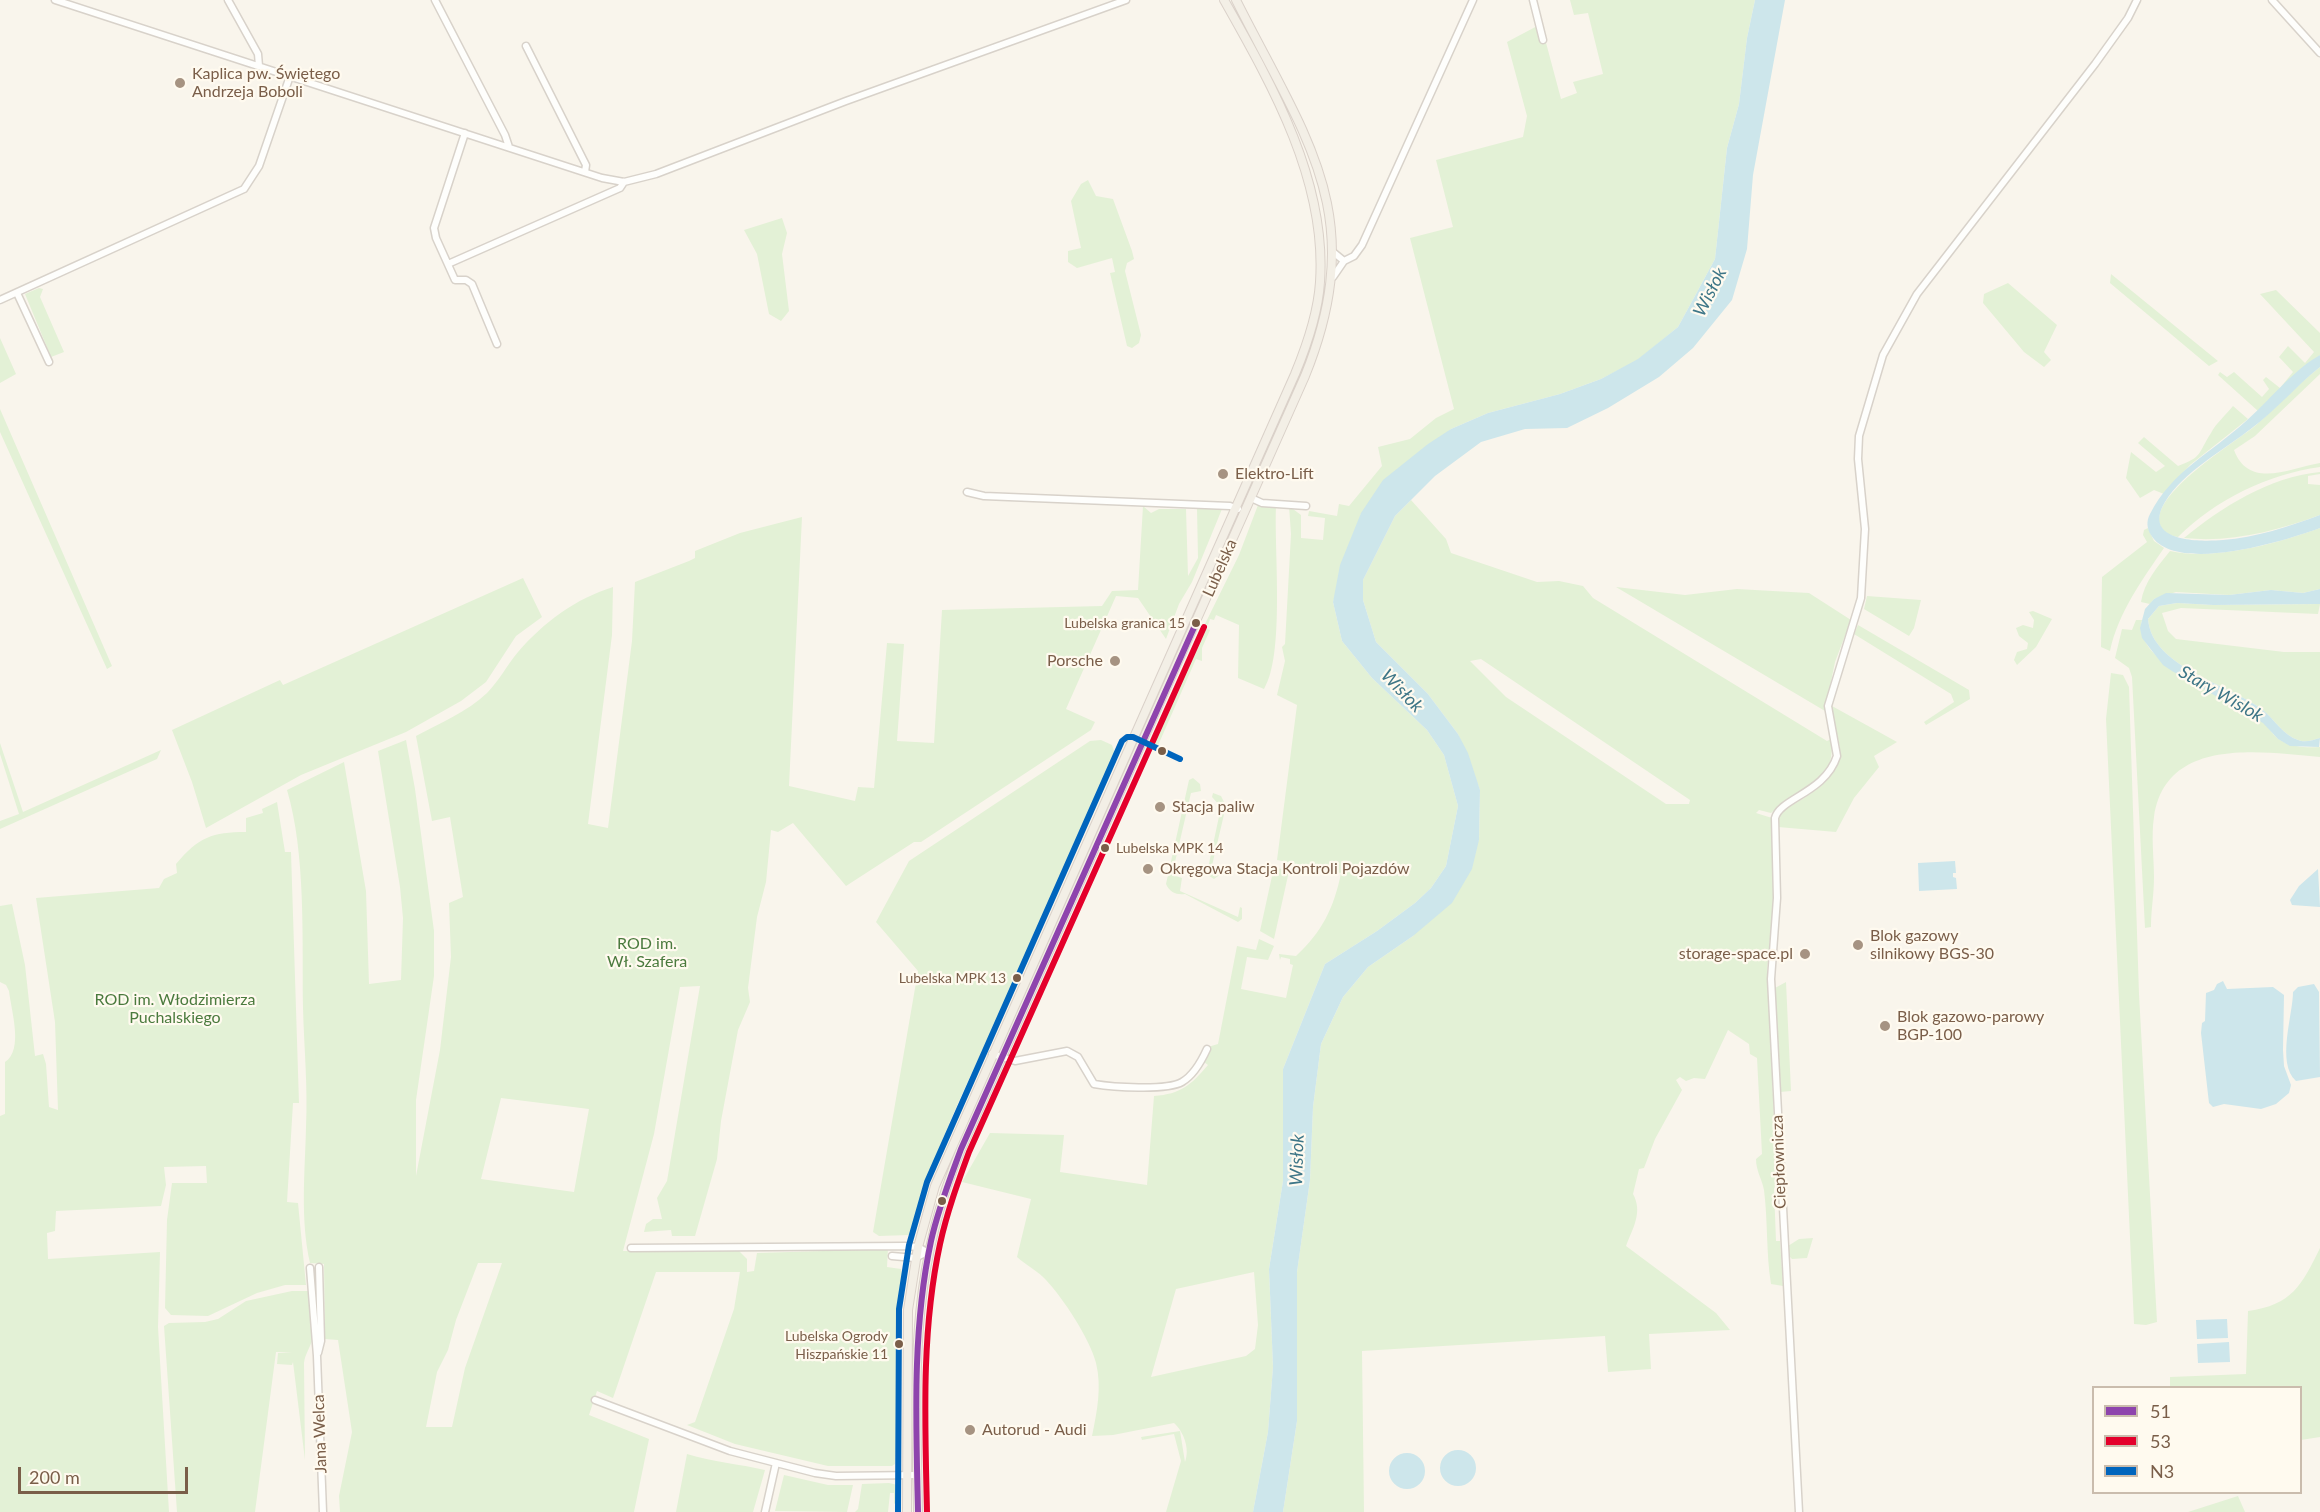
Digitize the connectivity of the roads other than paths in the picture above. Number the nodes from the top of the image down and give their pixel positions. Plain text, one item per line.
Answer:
1 (55, 0) edge
2 (228, 0) edge
3 (435, 0) edge
4 (1126, 0) edge
5 (1224, 0) edge
6 (1236, 0) edge
7 (1473, 0) edge
8 (1533, 0) edge
9 (2137, 0) edge
10 (2272, 0) edge
11 (1543, 40) dead end
12 (526, 46) dead end
13 (2320, 53) edge
14 (259, 66) junction
15 (290, 76) junction
16 (465, 133) junction
17 (509, 147) junction
18 (585, 172) junction
19 (1321, 176) junction
20 (1308, 180) junction
21 (624, 182) junction
22 (1333, 252) junction
23 (1344, 261) junction
24 (448, 264) junction
25 (1333, 277) junction
26 (17, 293) junction
27 (0, 300) edge
28 (497, 344) dead end
29 (49, 362) dead end
30 (967, 492) dead end
31 (1248, 504) junction
32 (1306, 506) dead end
33 (1236, 507) junction
34 (1207, 1049) dead end
35 (992, 1054) junction
36 (1001, 1058) junction
37 (918, 1247) junction
38 (631, 1248) dead end
39 (927, 1252) junction
40 (892, 1256) dead end
41 (915, 1258) junction
42 (319, 1267) dead end
43 (310, 1268) dead end
44 (317, 1356) junction
45 (906, 1370) junction
46 (916, 1370) junction
47 (595, 1400) dead end
48 (776, 1463) junction
49 (907, 1474) junction
50 (917, 1475) junction
51 (323, 1512) edge
52 (765, 1512) edge
53 (907, 1512) edge
54 (918, 1512) edge
55 (1798, 1512) edge

1 - 14 street
2 - 14 street
3 - 17 street
4 - 21 street
5 - 20 main road, Lubelska
6 - 19 main road, Lubelska
7 - 23 street
8 - 11 street
9 - 55 street, Ciepłownicza
10 - 13 street
12 - 18 street
14 - 15 street
15 - 16 street
15 - 26 street
16 - 17 street
16 - 24 street
17 - 18 street
18 - 21 street
19 - 20 main road
19 - 22 main road, Lubelska
20 - 33 main road, Lubelska
21 - 24 street
22 - 23 street
22 - 25 main road, Lubelska
23 - 25 street
24 - 28 street
25 - 31 main road, Lubelska
26 - 27 street
26 - 29 street
30 - 33 street
31 - 32 street
31 - 33 street
31 - 36 main road, Lubelska
33 - 35 main road, Lubelska
34 - 36 street
35 - 36 street
35 - 37 main road, Lubelska
36 - 39 main road, Lubelska
37 - 38 street
37 - 39 street
37 - 41 main road, Lubelska
39 - 41 street
39 - 46 main road, Lubelska
40 - 41 street
41 - 45 main road, Lubelska
42 - 44 street, Jana Welca
43 - 44 street, Jana Welca
44 - 51 street, Jana Welca
45 - 46 main road
45 - 49 main road, Lubelska
46 - 50 main road, Lubelska
47 - 48 street
48 - 49 street
48 - 52 street
49 - 50 street
49 - 53 main road, Lubelska
50 - 54 main road, Lubelska

